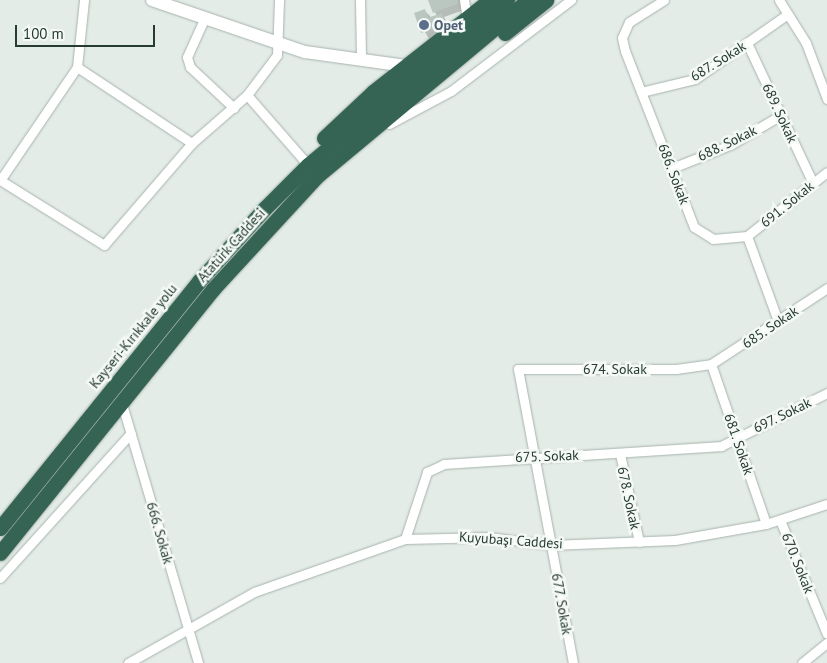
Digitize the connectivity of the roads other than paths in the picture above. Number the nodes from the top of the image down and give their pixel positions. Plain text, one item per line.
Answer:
1 (84, 0) edge
2 (152, 0) edge
3 (279, 0) edge
4 (360, 0) edge
5 (464, 0) edge
6 (490, 0) edge
7 (507, 0) edge
8 (528, 0) edge
9 (546, 0) edge
10 (572, 0) edge
11 (664, 0) edge
12 (780, 0) edge
13 (788, 14) junction
14 (205, 16) junction
15 (467, 18) junction
16 (747, 43) junction
17 (277, 44) junction
18 (360, 60) junction
19 (406, 66) junction
20 (76, 67) junction
21 (641, 92) junction
22 (247, 96) junction
23 (827, 99) edge
24 (234, 108) junction
25 (781, 115) junction
26 (389, 124) junction
27 (192, 143) junction
28 (672, 168) junction
29 (312, 170) junction
30 (827, 172) edge
31 (0, 180) edge
32 (813, 183) junction
33 (747, 236) junction
34 (827, 288) edge
35 (778, 320) junction
36 (711, 364) junction
37 (518, 369) joint
38 (827, 393) edge
39 (122, 404) junction
40 (131, 433) junction
41 (736, 438) junction
42 (620, 454) junction
43 (534, 455) junction
44 (827, 504) edge
45 (780, 520) junction
46 (766, 524) junction
47 (0, 528) edge
48 (405, 539) junction
49 (638, 542) junction
50 (551, 545) junction
51 (0, 553) edge
52 (0, 578) edge
53 (188, 628) junction
54 (827, 634) edge
55 (827, 643) edge
56 (128, 663) edge
57 (198, 663) edge
58 (573, 663) edge
59 (802, 663) edge

1 - 20 street
2 - 14 street
3 - 17 street
4 - 18 street
5 - 15 street
6 - 15 highway
7 - 29 highway, Kayseri-Kırıkkale yolu
8 - 29 highway, Atatürk Caddesi
9 - 26 highway
10 - 26 street
11 - 21 street, 686. Sokak
12 - 13 street
13 - 16 street, 687. Sokak
13 - 23 street
14 - 17 street
14 - 24 street
15 - 19 highway
16 - 21 street, 687. Sokak
16 - 25 street, 689. Sokak
17 - 18 street
17 - 22 street
18 - 19 street
19 - 29 highway
20 - 27 street
20 - 31 street
21 - 28 street, 686. Sokak
22 - 24 street
22 - 29 street
24 - 27 street
25 - 28 street, 688. Sokak
25 - 32 street, 689. Sokak
26 - 29 highway
27 - 31 street
28 - 33 street, 686. Sokak
29 - 39 highway, Atatürk Caddesi
29 - 47 highway, Kayseri-Kırıkkale yolu
30 - 32 street, 691. Sokak
32 - 33 street, 691. Sokak
33 - 35 street
34 - 35 street, 685. Sokak
35 - 36 street, 685. Sokak
36 - 37 street, 674. Sokak
36 - 41 street, 681. Sokak
37 - 43 street, 677. Sokak
38 - 41 street, 697. Sokak
39 - 40 street, 666. Sokak
39 - 51 highway, Atatürk Caddesi
40 - 52 street
40 - 53 street, 666. Sokak
41 - 42 street, 675. Sokak
41 - 46 street, 681. Sokak
42 - 43 street, 675. Sokak
42 - 49 street, 678. Sokak
43 - 48 street, 675. Sokak
43 - 50 street, 677. Sokak
44 - 45 street, Kuyubaşı Caddesi
45 - 46 street, Kuyubaşı Caddesi
45 - 54 street, 670. Sokak
46 - 49 street, Kuyubaşı Caddesi
48 - 50 street, Kuyubaşı Caddesi
48 - 53 street, Kuyubaşı Caddesi
49 - 50 street, Kuyubaşı Caddesi
50 - 58 street, 677. Sokak
53 - 56 street, Kuyubaşı Caddesi
53 - 57 street, 666. Sokak
55 - 59 street

